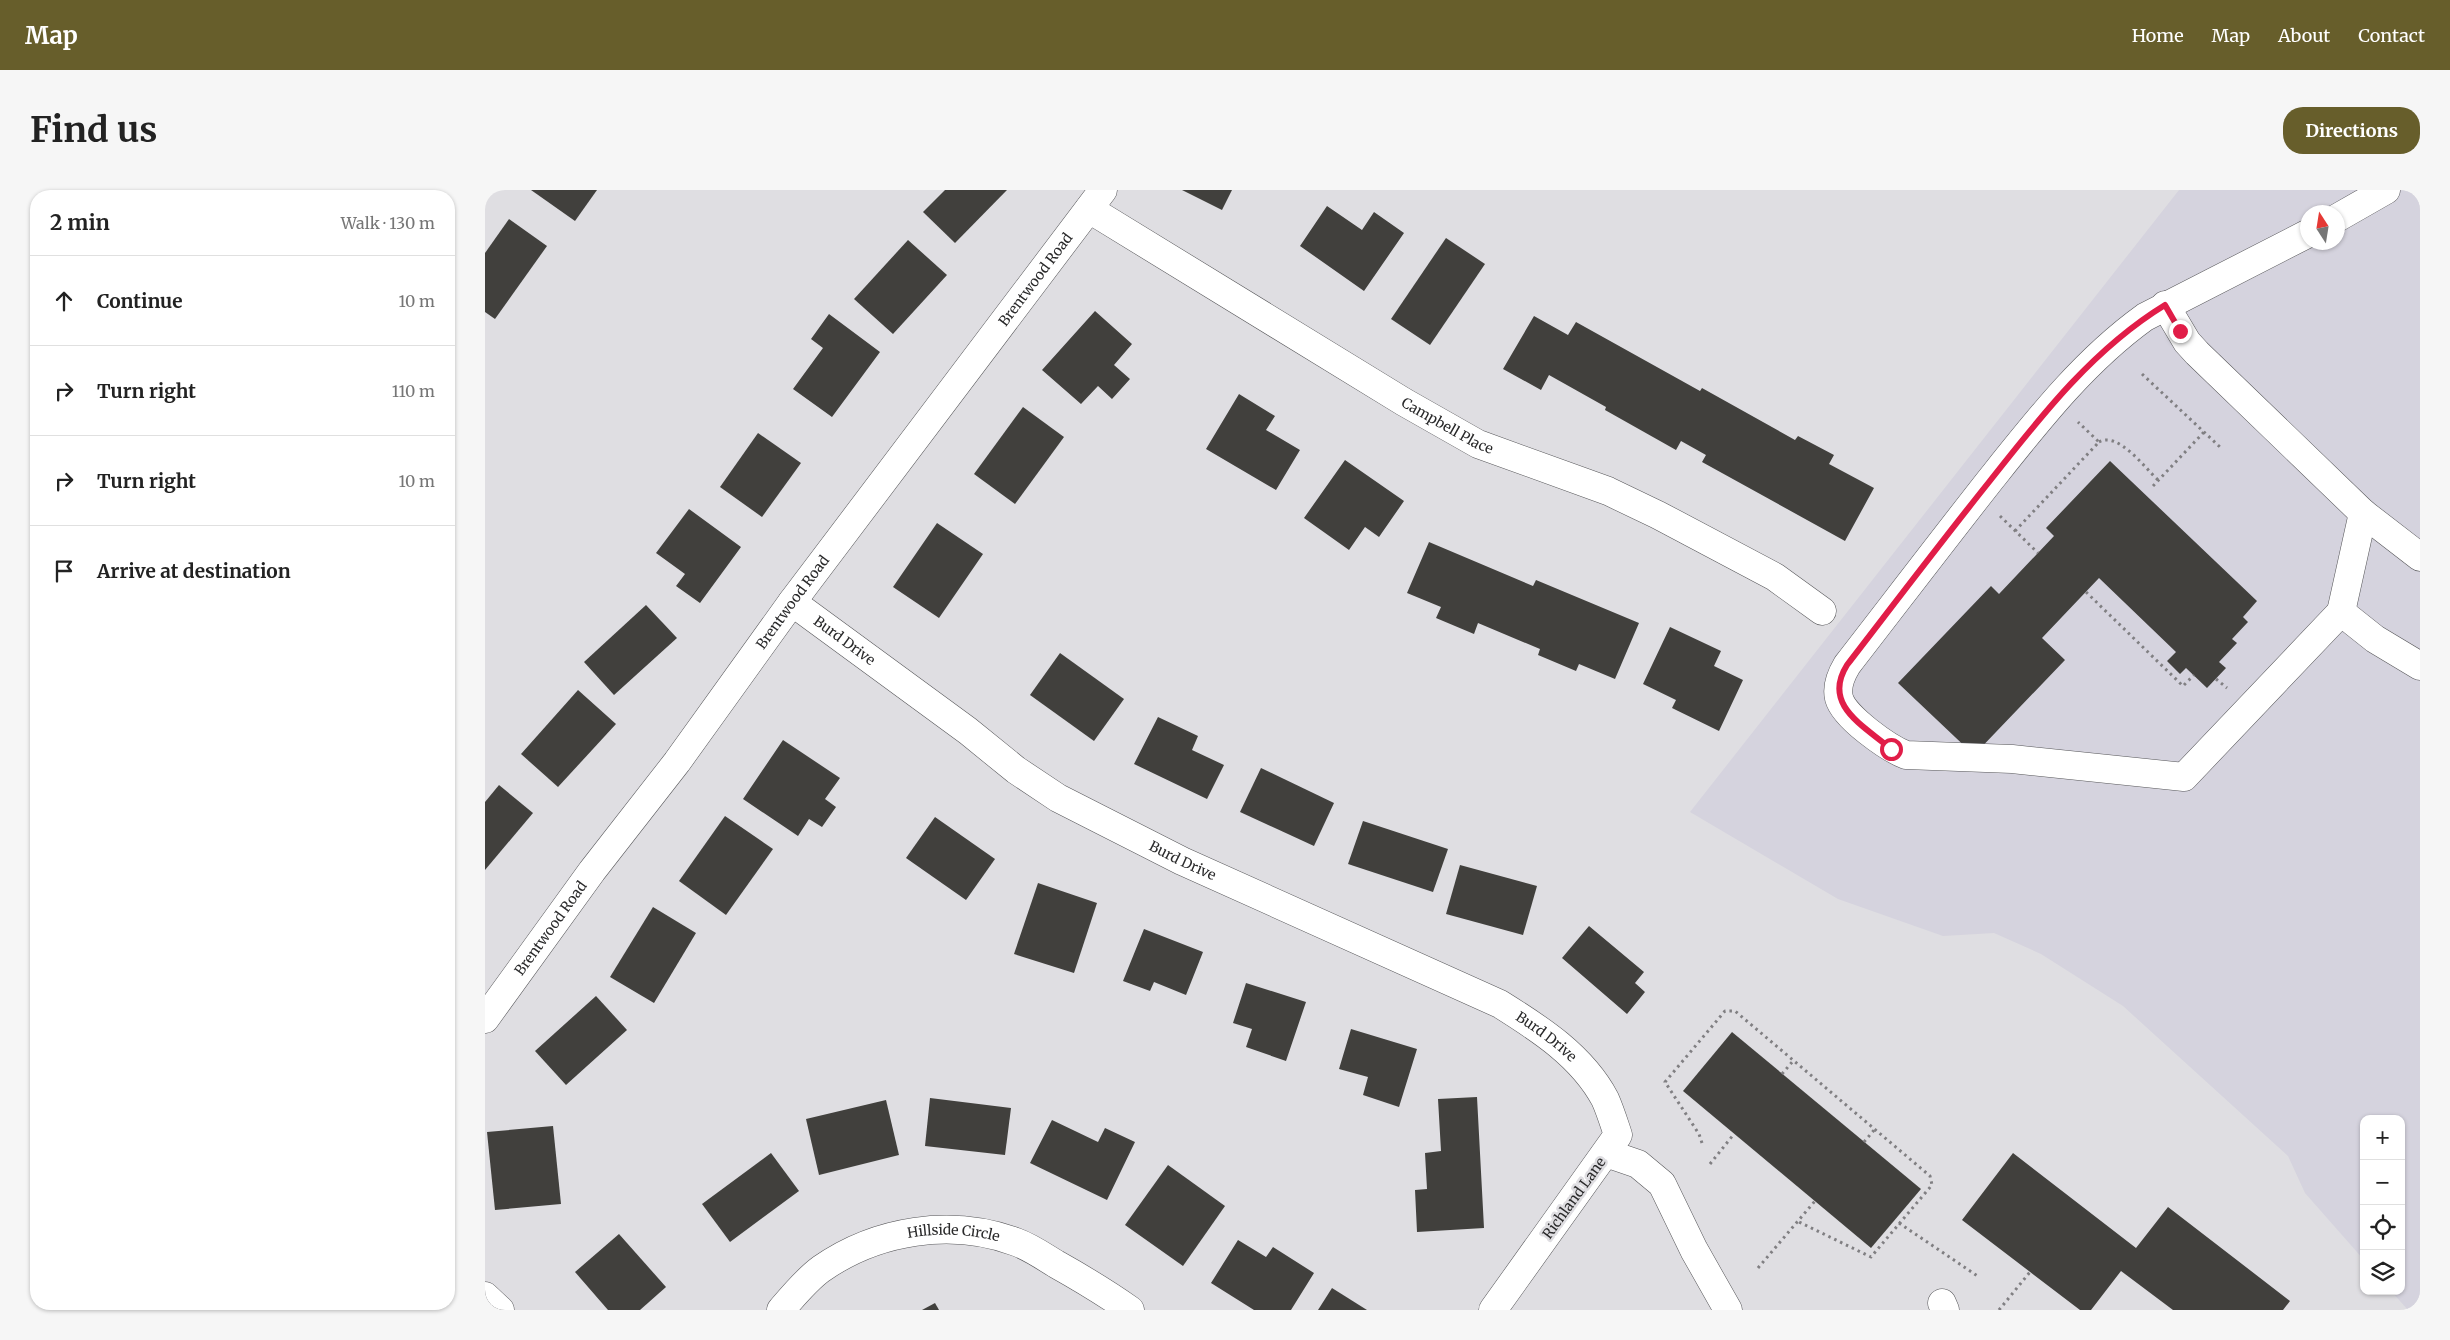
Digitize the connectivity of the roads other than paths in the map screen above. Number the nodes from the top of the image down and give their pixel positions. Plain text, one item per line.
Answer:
1 (2386, 190) edge
2 (1096, 200) edge
3 (2345, 213) edge
4 (2300, 238) edge
5 (2165, 305) junction
6 (2363, 512) junction
7 (2420, 557) edge
8 (792, 602) junction
9 (1822, 611) dead end
10 (2341, 612) junction
11 (2420, 666) edge
12 (485, 1019) edge
13 (1592, 1082) joint
14 (1606, 1153) junction
15 (485, 1296) edge
16 (500, 1310) edge
17 (781, 1310) edge
18 (1130, 1310) edge
19 (1493, 1310) edge
20 (1728, 1310) edge

1 - 3 street
2 - 8 street, Brentwood Road
2 - 9 street, Campbell Place
4 - 5 street
5 - 6 street
5 - 10 street
6 - 7 street
6 - 10 street
8 - 12 street, Brentwood Road
8 - 13 street, Burd Drive
10 - 11 street
13 - 14 street, Richland Lane
14 - 19 street, Richland Lane
14 - 20 street
15 - 16 street
17 - 18 street, Hillside Circle

